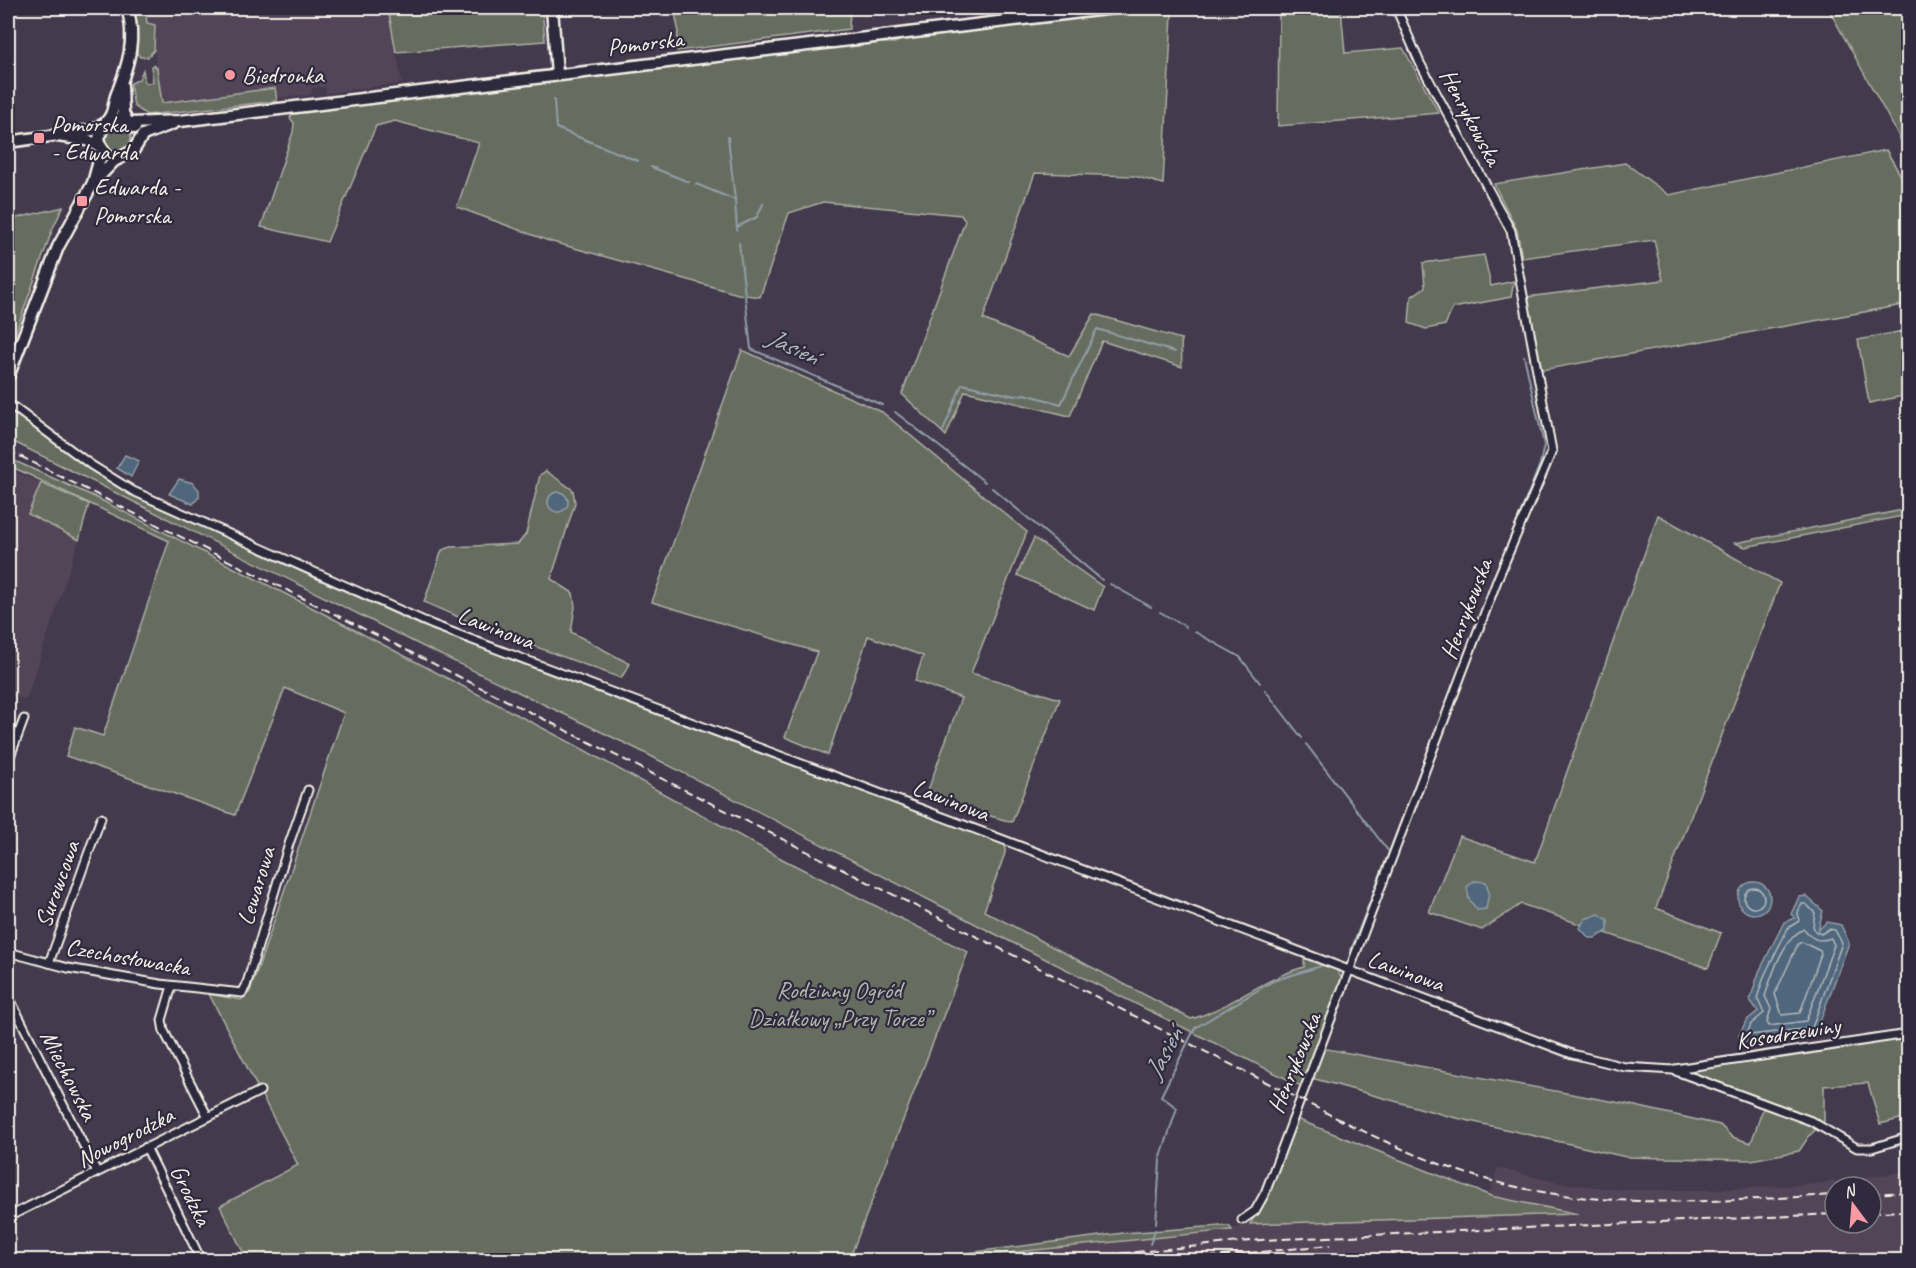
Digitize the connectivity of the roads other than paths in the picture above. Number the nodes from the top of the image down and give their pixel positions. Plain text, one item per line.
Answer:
1 (127, 8) edge
2 (552, 8) edge
3 (1114, 8) edge
4 (1396, 8) edge
5 (557, 74) junction
6 (122, 86) junction
7 (180, 121) junction
8 (129, 122) junction
9 (104, 124) junction
10 (56, 136) junction
11 (8, 142) edge
12 (137, 144) junction
13 (100, 148) junction
14 (121, 158) junction
15 (93, 183) junction
16 (8, 377) edge
17 (8, 403) edge
18 (24, 719) dead end
19 (8, 762) edge
20 (308, 790) dead end
21 (101, 818) dead end
22 (8, 952) edge
23 (49, 963) junction
24 (1351, 971) junction
25 (172, 986) junction
26 (242, 993) joint
27 (8, 995) edge
28 (1908, 1034) edge
29 (1673, 1070) junction
30 (260, 1091) dead end
31 (208, 1117) junction
32 (1908, 1137) edge
33 (146, 1146) junction
34 (96, 1172) junction
35 (8, 1217) edge
36 (1242, 1220) dead end
37 (201, 1260) edge

1 - 6 street
2 - 5 street
3 - 5 street, Pomorska
4 - 24 street, Henrykowska
5 - 7 street, Pomorska
6 - 8 street
6 - 9 street
7 - 8 street, Pomorska
7 - 12 street, Pomorska
8 - 9 street
8 - 12 street
9 - 10 street
9 - 13 street
10 - 11 street
10 - 13 street
12 - 14 street
13 - 14 street
13 - 15 street
14 - 15 street
15 - 16 street
17 - 24 street, Lawinowa
18 - 19 street
20 - 26 street, Lewarowa
21 - 23 street, Surowcowa
22 - 23 street, Czechosłowacka
23 - 25 street, Czechosłowacka
24 - 29 street, Lawinowa
24 - 36 street, Henrykowska
25 - 26 street, Czechosłowacka
25 - 31 street
27 - 34 street, Miechowska
28 - 29 street, Kosodrzewiny
29 - 32 street, Lawinowa
30 - 31 street, Nowogrodzka
31 - 33 street, Nowogrodzka
33 - 34 street, Nowogrodzka
33 - 37 street, Grodzka
34 - 35 street, Nowogrodzka

